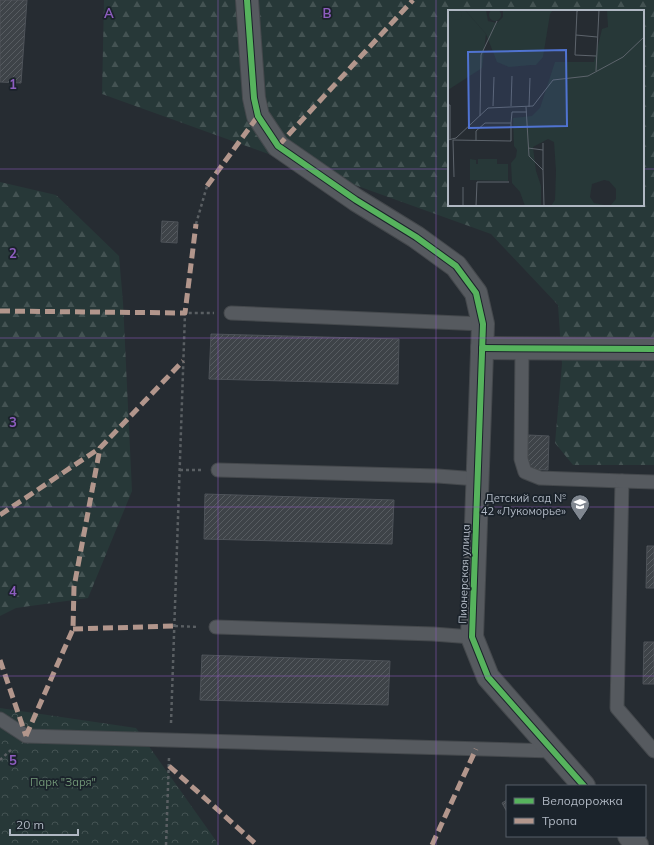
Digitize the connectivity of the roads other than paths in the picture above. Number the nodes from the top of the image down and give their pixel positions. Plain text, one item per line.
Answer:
1 (247, 0) edge
2 (231, 313) road end
3 (483, 324) junction
4 (482, 348) junction
5 (522, 348) junction
6 (654, 349) edge
7 (218, 470) dead end
8 (477, 479) junction
9 (622, 481) junction
10 (654, 482) edge
11 (216, 627) road end
12 (472, 637) junction
13 (0, 718) edge
14 (553, 752) junction
15 (654, 752) edge
16 (583, 785) edge
17 (630, 837) edge
18 (637, 845) edge

1 - 3 street, Пионерская улица
2 - 3 lane
3 - 4 street, Пионерская улица
4 - 5 street
4 - 8 street, Пионерская улица
5 - 6 street
5 - 9 lane
7 - 8 lane
8 - 12 street, Пионерская улица
9 - 10 lane
9 - 15 lane
11 - 12 lane
12 - 14 street, Пионерская улица
13 - 14 lane
14 - 16 street, Пионерская улица
17 - 18 street

